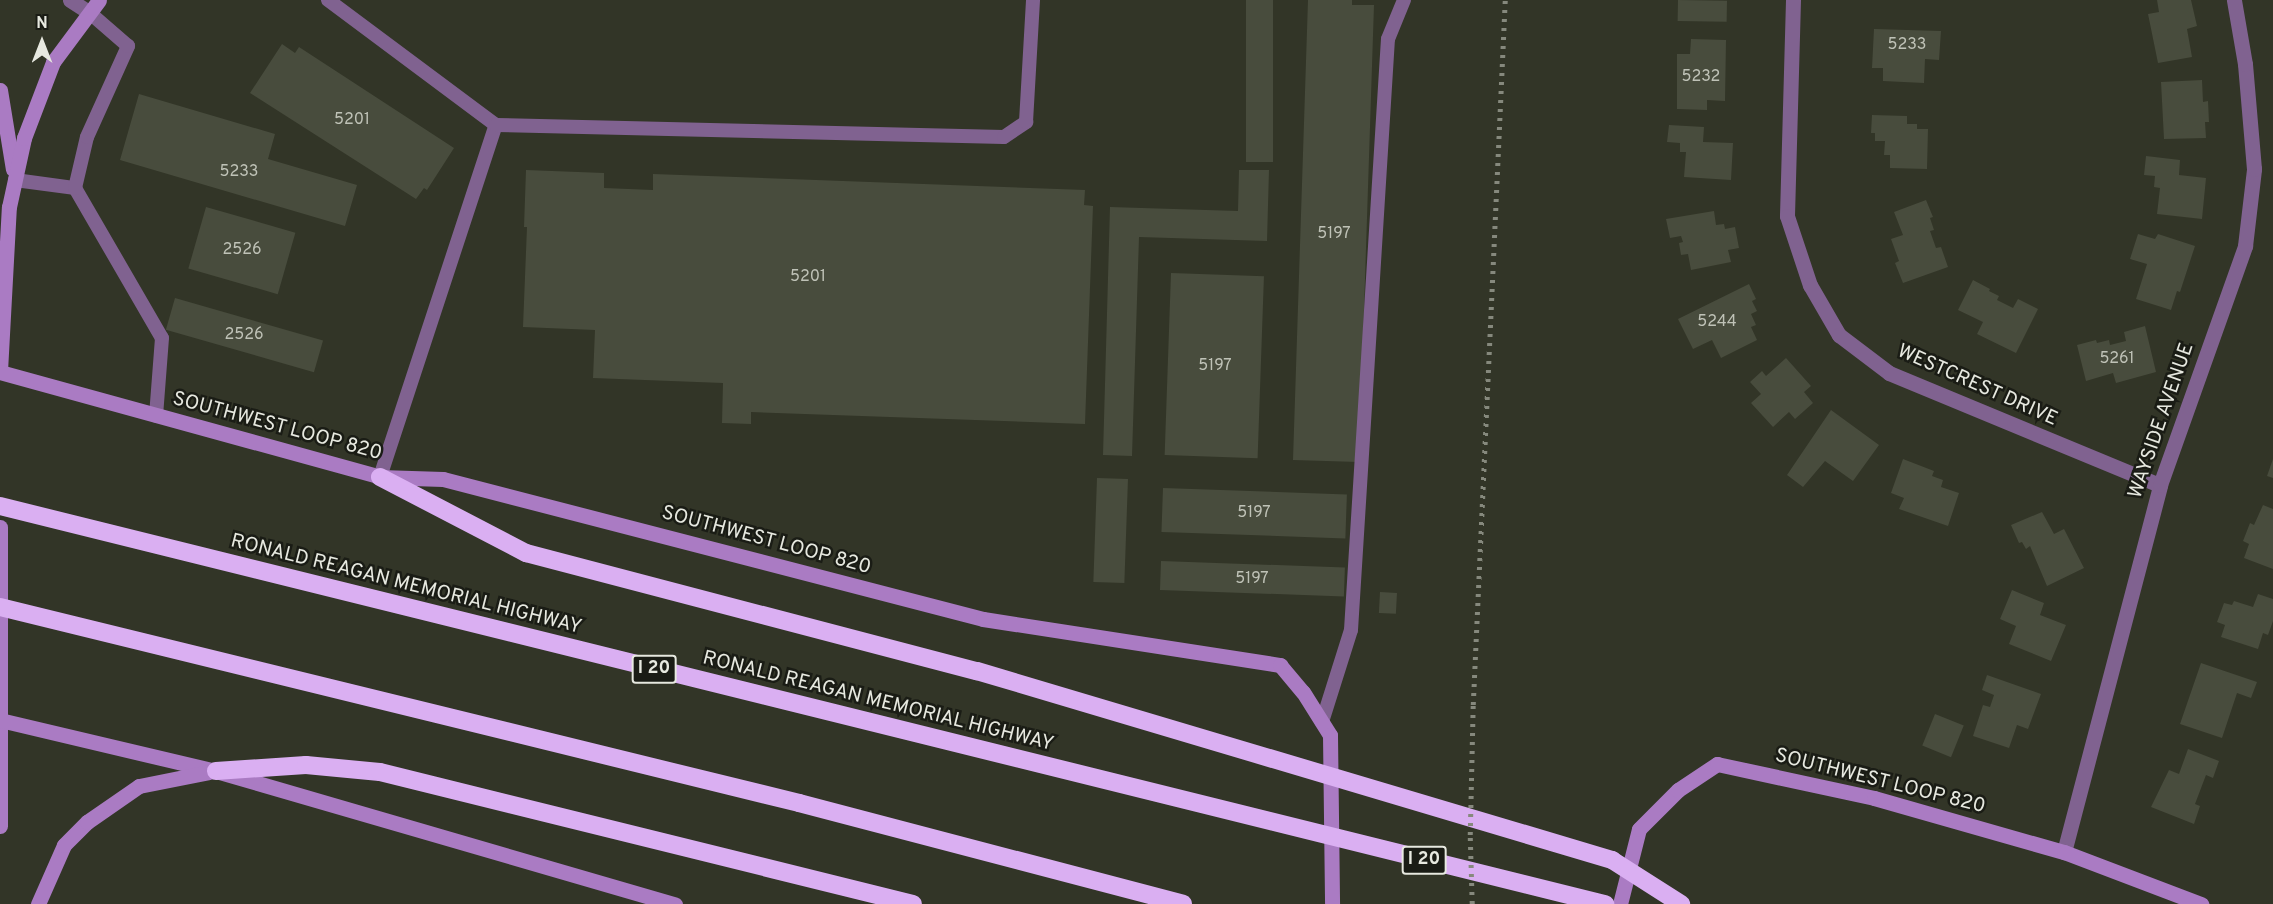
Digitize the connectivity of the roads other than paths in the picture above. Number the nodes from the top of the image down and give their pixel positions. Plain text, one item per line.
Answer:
1 (70, 0) edge
2 (99, 0) edge
3 (328, 0) edge
4 (1033, 0) edge
5 (1404, 0) edge
6 (1792, 0) edge
7 (2234, 0) edge
8 (90, 13) junction
9 (0, 90) edge
10 (496, 125) junction
11 (15, 180) junction
12 (75, 188) junction
13 (9, 207) junction
14 (0, 225) edge
15 (0, 372) edge
16 (156, 416) junction
17 (380, 477) junction
18 (2160, 485) junction
19 (0, 506) edge
20 (0, 527) edge
21 (0, 607) edge
22 (1, 720) edge
23 (1322, 722) junction
24 (216, 771) junction
25 (0, 826) edge
26 (2064, 852) junction
27 (39, 904) edge
28 (675, 904) edge
29 (913, 904) edge
30 (1182, 904) edge
31 (1332, 904) edge
32 (1605, 904) edge
33 (1620, 904) edge
34 (1681, 904) edge
35 (2201, 904) edge

1 - 8 street
2 - 8 main road
3 - 10 lane
4 - 10 lane
5 - 23 lane
6 - 18 street, WESTCREST DRIVE
7 - 18 street, WAYSIDE AVENUE
8 - 11 main road
8 - 12 lane
9 - 11 main road
10 - 17 lane
11 - 12 lane
11 - 13 main road
12 - 16 lane
13 - 14 main road
13 - 15 main road
15 - 16 main road, SOUTHWEST LOOP 820
16 - 17 main road, SOUTHWEST LOOP 820
17 - 23 main road, SOUTHWEST LOOP 820
17 - 34 highway
18 - 26 street, WAYSIDE AVENUE
19 - 32 highway, RONALD REAGAN MEMORIAL HIGHWAY / I 20
20 - 22 main road
21 - 30 highway
22 - 24 main road
22 - 25 main road
23 - 31 main road, SOUTHWEST LOOP 820
24 - 27 main road
24 - 28 main road
24 - 29 highway
26 - 33 main road, SOUTHWEST LOOP 820
26 - 35 main road, SOUTHWEST LOOP 820

